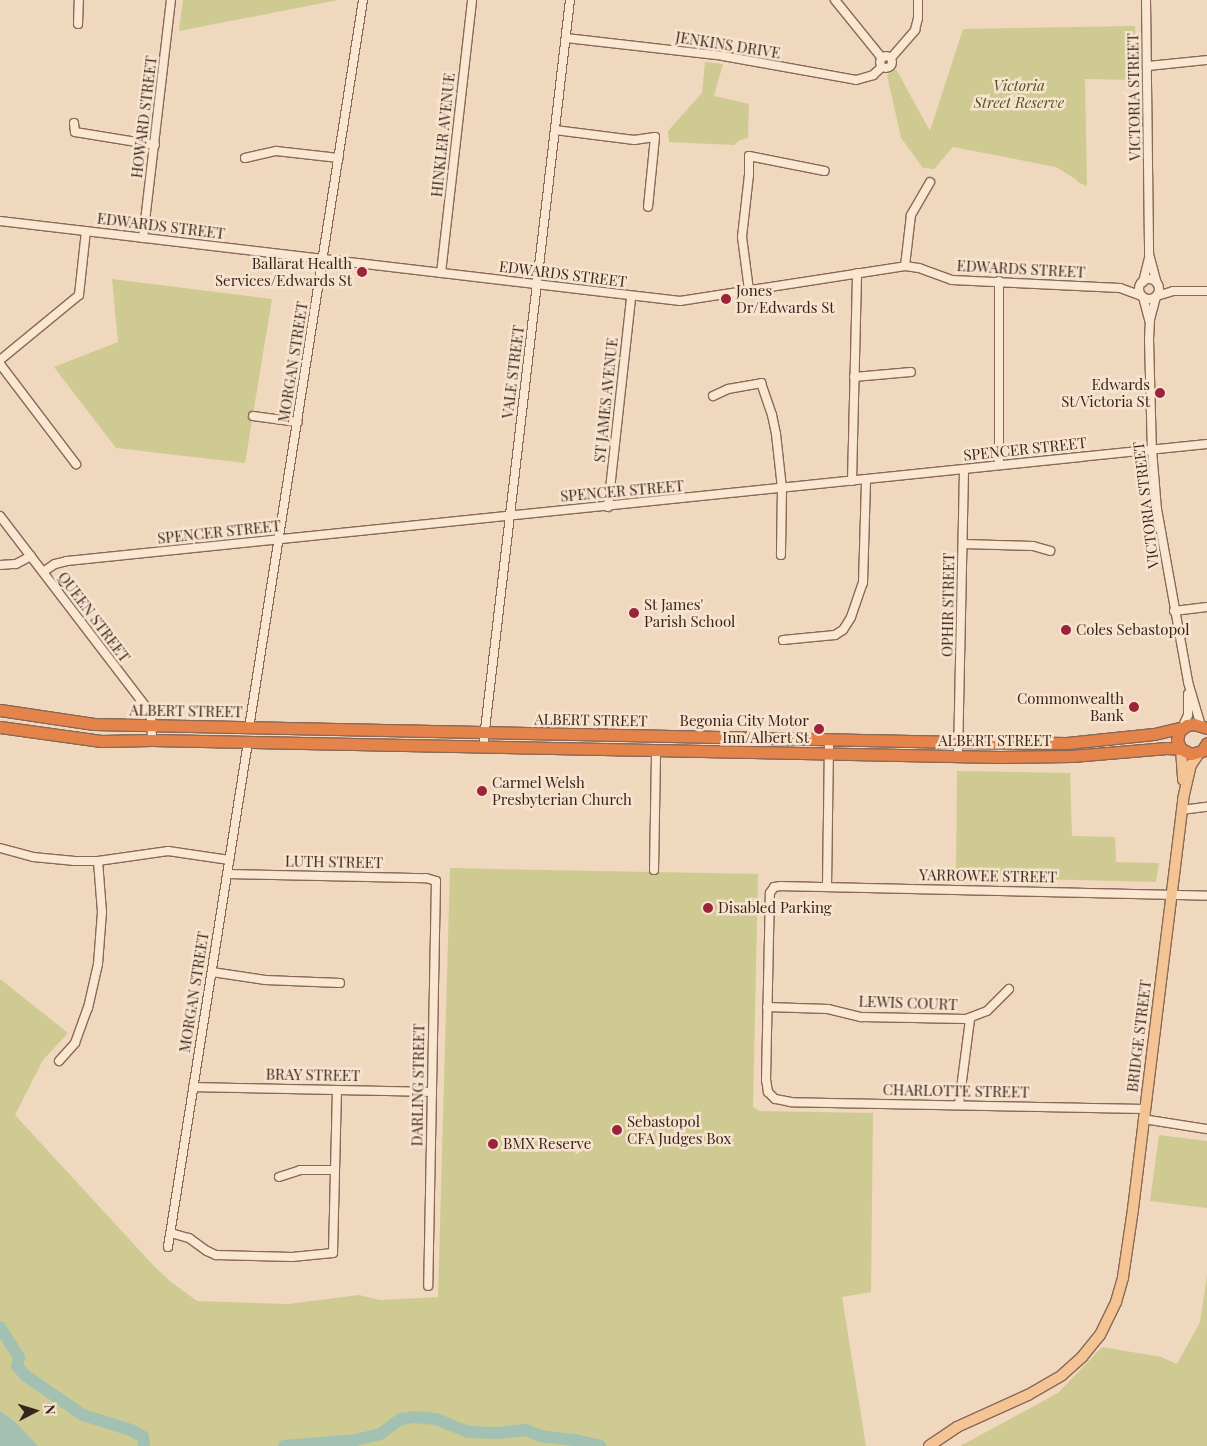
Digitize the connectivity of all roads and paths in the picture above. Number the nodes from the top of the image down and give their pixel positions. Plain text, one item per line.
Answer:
1 (80, 0) edge
2 (171, 0) edge
3 (363, 0) edge
4 (472, 0) edge
5 (570, 0) edge
6 (835, 0) edge
7 (918, 0) edge
8 (1146, 0) edge
9 (78, 24) dead end
10 (566, 38) junction
11 (882, 58) junction
12 (891, 58) junction
13 (1207, 60) edge
14 (1147, 66) junction
15 (882, 67) junction
16 (74, 123) dead end
17 (555, 130) junction
18 (155, 145) junction
19 (245, 158) dead end
20 (339, 158) junction
21 (825, 171) dead end
22 (930, 182) dead end
23 (648, 207) dead end
24 (0, 221) edge
25 (86, 231) junction
26 (143, 238) junction
27 (1149, 254) junction
28 (323, 259) junction
29 (905, 266) junction
30 (441, 273) junction
31 (857, 273) junction
32 (999, 281) junction
33 (1142, 282) junction
34 (1157, 283) junction
35 (538, 284) junction
36 (1120, 288) junction
37 (749, 290) junction
38 (1178, 290) junction
39 (1207, 292) edge
40 (1156, 296) junction
41 (632, 297) junction
42 (1143, 297) junction
43 (1150, 324) junction
44 (0, 360) edge
45 (0, 364) edge
46 (911, 372) dead end
47 (854, 377) junction
48 (713, 396) dead end
49 (253, 416) dead end
50 (298, 422) junction
51 (1207, 444) edge
52 (1152, 450) junction
53 (76, 464) dead end
54 (999, 465) junction
55 (964, 469) junction
56 (866, 479) junction
57 (852, 480) junction
58 (782, 488) junction
59 (608, 507) junction
60 (510, 514) junction
61 (0, 516) edge
62 (279, 539) junction
63 (963, 544) junction
64 (1050, 551) dead end
65 (31, 556) junction
66 (780, 556) dead end
67 (0, 566) edge
68 (43, 572) junction
69 (1207, 607) edge
70 (1174, 611) junction
71 (783, 640) dead end
72 (1188, 682) junction
73 (0, 710) edge
74 (152, 725) junction
75 (0, 727) edge
76 (1182, 727) junction
77 (249, 728) junction
78 (1205, 730) edge
79 (485, 733) junction
80 (152, 740) junction
81 (829, 740) junction
82 (248, 742) junction
83 (959, 742) junction
84 (483, 747) junction
85 (1204, 748) edge
86 (1181, 749) junction
87 (656, 751) junction
88 (829, 754) junction
89 (958, 757) junction
90 (1183, 799) junction
91 (1207, 807) edge
92 (1181, 810) junction
93 (0, 848) edge
94 (229, 860) junction
95 (98, 861) junction
96 (654, 870) dead end
97 (227, 874) junction
98 (436, 885) joint
99 (827, 887) junction
100 (1172, 894) junction
101 (1207, 896) edge
102 (212, 972) junction
103 (340, 982) dead end
104 (1009, 989) dead end
105 (767, 1007) junction
106 (970, 1018) junction
107 (59, 1061) dead end
108 (193, 1086) junction
109 (336, 1090) junction
110 (432, 1092) junction
111 (959, 1104) junction
112 (1144, 1114) junction
113 (1207, 1130) edge
114 (334, 1170) junction
115 (279, 1177) dead end
116 (171, 1233) junction
117 (168, 1247) dead end
118 (428, 1286) dead end
119 (929, 1446) edge

1 - 9 street
2 - 18 street, HOWARD STREET
3 - 20 street, MORGAN STREET
4 - 30 street, HINKLER AVENUE
5 - 10 street, VALE STREET
6 - 11 street
7 - 12 street
8 - 14 street, VICTORIA STREET
10 - 15 street, JENKINS DRIVE
10 - 17 street, VALE STREET
11 - 12 street
11 - 15 street
12 - 15 street
13 - 14 street
14 - 27 street, VICTORIA STREET
16 - 18 street
17 - 23 street
17 - 35 street, VALE STREET
18 - 26 street, HOWARD STREET
19 - 20 street
20 - 28 street, MORGAN STREET
21 - 37 street
22 - 29 street
24 - 25 street, EDWARDS STREET
25 - 26 street, EDWARDS STREET
25 - 44 street
26 - 28 street, EDWARDS STREET
27 - 33 street, VICTORIA STREET
27 - 34 street, VICTORIA STREET
28 - 30 street, EDWARDS STREET
28 - 50 street, MORGAN STREET
29 - 31 street, EDWARDS STREET
29 - 32 street, EDWARDS STREET
30 - 35 street, EDWARDS STREET
31 - 37 street, EDWARDS STREET
31 - 47 street
32 - 36 street, EDWARDS STREET
32 - 54 street
33 - 34 street
33 - 36 street, EDWARDS STREET
33 - 42 street
34 - 38 street
34 - 40 street
35 - 41 street, EDWARDS STREET
35 - 60 street, VALE STREET
36 - 42 street, EDWARDS STREET
37 - 41 street, EDWARDS STREET
38 - 39 street
38 - 40 street
40 - 42 street
40 - 43 street, VICTORIA STREET
41 - 59 street, ST JAMES AVENUE
42 - 43 street, VICTORIA STREET
43 - 52 street, VICTORIA STREET
45 - 53 street
46 - 47 street
47 - 57 street
48 - 58 street
49 - 50 street
50 - 62 street, MORGAN STREET
51 - 52 street, SPENCER STREET
52 - 54 street, SPENCER STREET
52 - 70 street, VICTORIA STREET
54 - 55 street, SPENCER STREET
55 - 56 street, SPENCER STREET
55 - 63 street, OPHIR STREET
56 - 57 street, SPENCER STREET
56 - 71 street
57 - 58 street, SPENCER STREET
58 - 59 street, SPENCER STREET
58 - 66 street
59 - 60 street, SPENCER STREET
60 - 62 street, SPENCER STREET
60 - 79 street, VALE STREET
61 - 65 street, QUEEN STREET
62 - 68 street, SPENCER STREET
62 - 77 street, MORGAN STREET
63 - 64 street
63 - 83 street, OPHIR STREET
65 - 67 street
65 - 68 street, QUEEN STREET
68 - 74 street, QUEEN STREET
69 - 70 street
70 - 72 street, VICTORIA STREET
72 - 76 street, VICTORIA STREET
72 - 78 street, VICTORIA STREET
73 - 74 highway, ALBERT STREET
74 - 77 highway, ALBERT STREET
74 - 80 street, QUEEN STREET
75 - 80 highway, ALBERT STREET
76 - 78 highway, ALBERT STREET
76 - 83 highway, ALBERT STREET
76 - 86 highway
77 - 79 highway, ALBERT STREET
79 - 81 highway, ALBERT STREET
79 - 84 street, VALE STREET
80 - 82 highway, ALBERT STREET
81 - 83 highway, ALBERT STREET
81 - 88 street
82 - 84 highway, ALBERT STREET
82 - 94 street, MORGAN STREET
83 - 89 street, OPHIR STREET
84 - 87 highway, ALBERT STREET
85 - 86 highway, ALBERT STREET
85 - 90 main road
86 - 89 highway, ALBERT STREET
86 - 90 main road
87 - 88 highway, ALBERT STREET
87 - 96 street
88 - 89 highway, ALBERT STREET
88 - 99 street
90 - 92 main road, BRIDGE STREET
91 - 92 street
92 - 100 main road, BRIDGE STREET
93 - 95 street
94 - 95 street
94 - 97 street, MORGAN STREET
95 - 107 street
97 - 98 street, LUTH STREET
97 - 102 street, MORGAN STREET
98 - 110 street, DARLING STREET
99 - 100 street, YARROWEE STREET
99 - 105 street, YARROWEE STREET
100 - 101 street, YARROWEE STREET
100 - 112 main road, BRIDGE STREET
102 - 103 street
102 - 108 street, MORGAN STREET
104 - 106 street, LEWIS COURT
105 - 106 street, LEWIS COURT
105 - 111 street, CHARLOTTE STREET
106 - 111 street
108 - 109 street, BRAY STREET
108 - 116 street, MORGAN STREET
109 - 110 street, BRAY STREET
109 - 114 street
110 - 118 street, DARLING STREET
111 - 112 street, CHARLOTTE STREET
112 - 113 street, CHARLOTTE STREET
112 - 119 main road, BRIDGE STREET
114 - 115 street
114 - 116 street
116 - 117 street, MORGAN STREET

